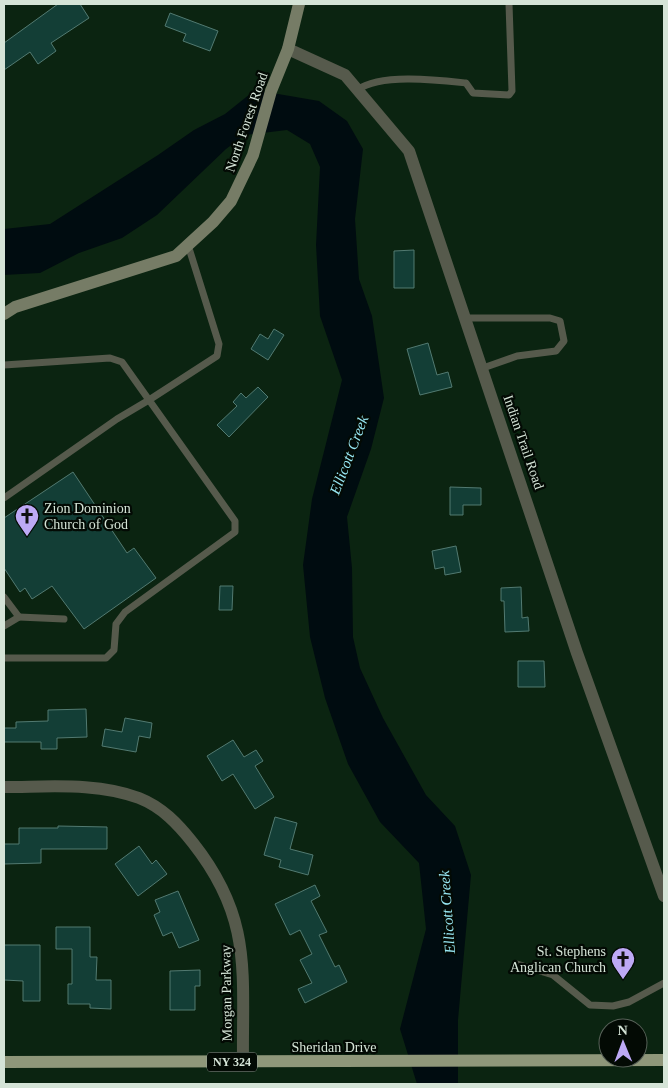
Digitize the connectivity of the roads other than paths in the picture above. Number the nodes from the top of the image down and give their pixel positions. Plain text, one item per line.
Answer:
1 (300, 4) edge
2 (509, 4) edge
3 (288, 49) junction
4 (357, 90) junction
5 (188, 245) junction
6 (4, 314) edge
7 (466, 318) junction
8 (4, 366) edge
9 (482, 368) junction
10 (149, 400) junction
11 (4, 498) edge
12 (4, 596) edge
13 (18, 617) junction
14 (64, 619) dead end
15 (4, 626) edge
16 (4, 658) edge
17 (4, 787) edge
18 (664, 896) edge
19 (518, 964) dead end
20 (664, 983) edge
21 (664, 1060) edge
22 (4, 1062) edge
23 (243, 1062) junction

1 - 3 street, North Forest Road
2 - 4 lane
3 - 4 street, Indian Trail Road
3 - 5 street, North Forest Road
4 - 7 street, Indian Trail Road
5 - 6 street, North Forest Road
5 - 10 lane
7 - 9 street, Indian Trail Road
7 - 9 lane
8 - 10 lane
9 - 18 street, Indian Trail Road
10 - 11 lane
10 - 16 lane
12 - 13 lane
13 - 14 lane
13 - 15 lane
17 - 23 street, Morgan Parkway
19 - 20 lane
21 - 23 main road, Sheridan Drive / NY 324
22 - 23 main road, Sheridan Drive / NY 324

